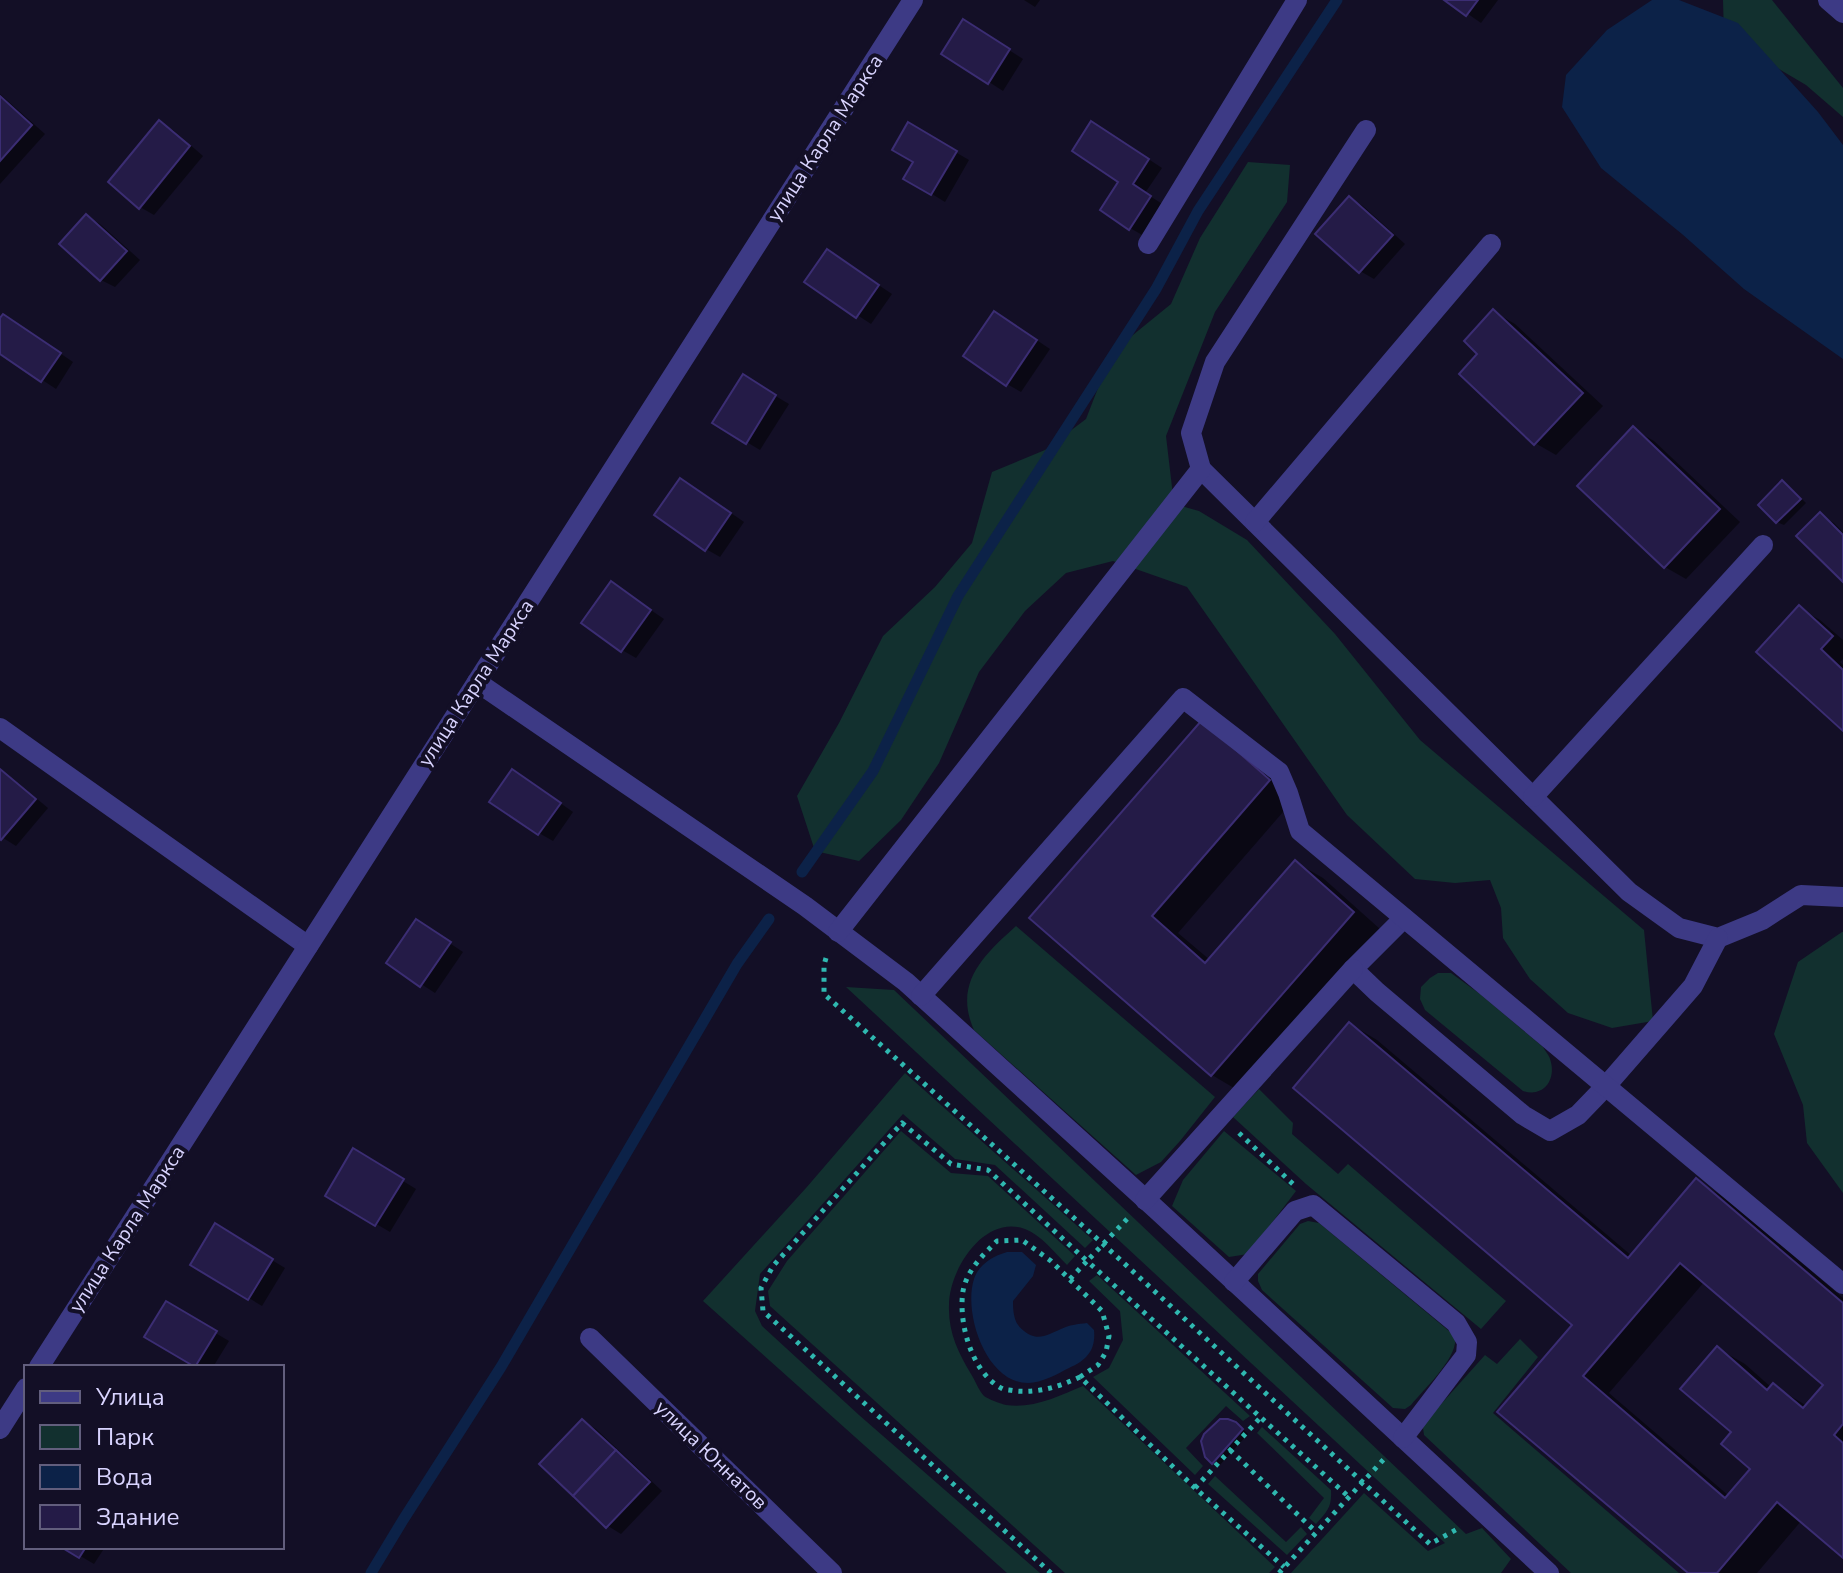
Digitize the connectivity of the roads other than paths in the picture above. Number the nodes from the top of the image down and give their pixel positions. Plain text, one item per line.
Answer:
1 (913, 0) edge
2 (1297, 0) edge
3 (1828, 0) edge
4 (1843, 13) edge
5 (1366, 130) dead end
6 (1148, 244) dead end
7 (1491, 244) dead end
8 (1201, 469) junction
9 (1255, 522) junction
10 (1763, 545) dead end
11 (477, 682) junction
12 (0, 728) edge
13 (1533, 797) junction
14 (1843, 897) edge
15 (1404, 918) junction
16 (838, 932) junction
17 (1718, 938) junction
18 (308, 946) junction
19 (1353, 969) junction
20 (921, 996) junction
21 (1606, 1086) junction
22 (1145, 1200) junction
23 (1234, 1282) junction
24 (1843, 1284) edge
25 (590, 1338) dead end
26 (40, 1365) edge
27 (24, 1391) edge
28 (0, 1429) edge
29 (1403, 1438) junction
30 (1538, 1570) edge
31 (832, 1573) edge

1 - 11 street, улица Карла Маркса
2 - 6 street
3 - 4 street
5 - 8 street
7 - 9 street
8 - 9 street
8 - 16 street
9 - 13 street
10 - 13 street
11 - 16 street
11 - 18 street, улица Карла Маркса
12 - 18 street
13 - 17 street
14 - 17 street
15 - 19 street
15 - 20 street
15 - 21 street
16 - 20 street
17 - 21 street
18 - 26 street, улица Карла Маркса
19 - 21 street
19 - 22 street
20 - 22 street
21 - 24 street
22 - 23 street
23 - 29 street
23 - 29 street
25 - 31 street, улица Юннатов
27 - 28 street
29 - 30 street

